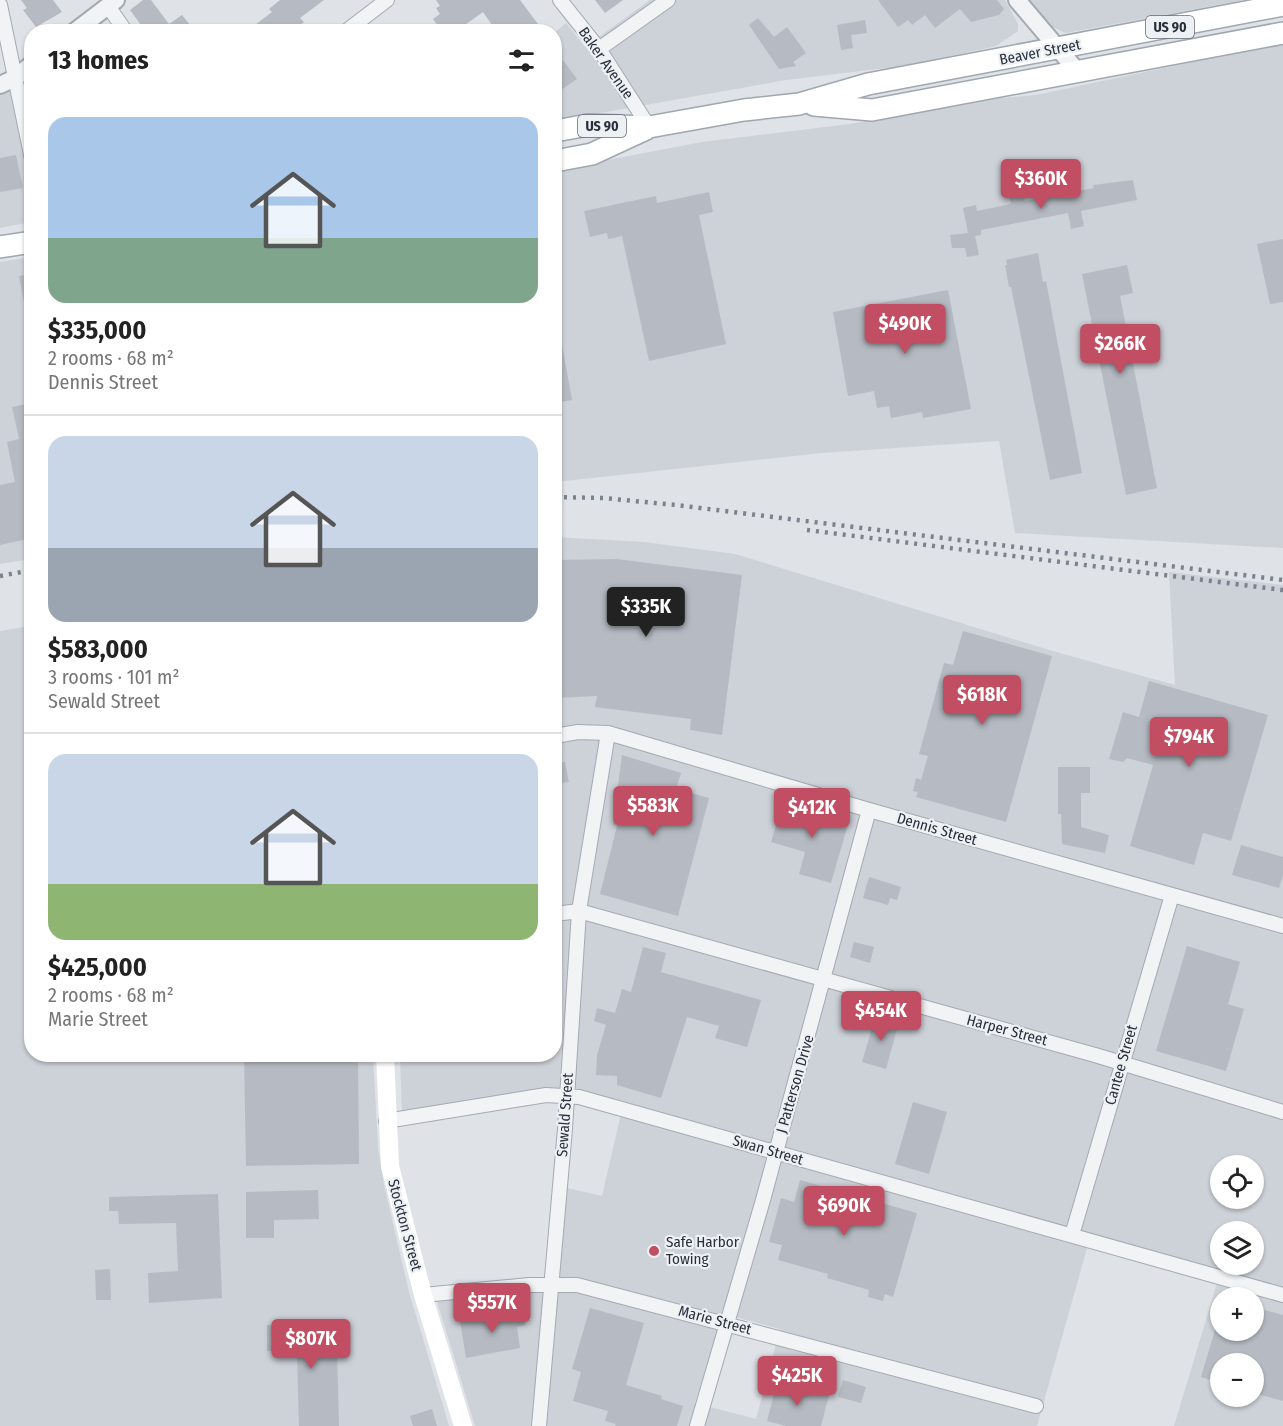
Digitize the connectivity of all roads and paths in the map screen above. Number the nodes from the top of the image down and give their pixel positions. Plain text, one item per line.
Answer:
1 (387, 0) edge
2 (560, 0) edge
3 (668, 0) edge
4 (1017, 0) edge
5 (112, 3) edge
6 (0, 5) edge
7 (1283, 5) edge
8 (84, 24) edge
9 (122, 24) edge
10 (356, 24) edge
11 (1283, 33) edge
12 (1058, 48) junction
13 (599, 49) junction
14 (24, 70) edge
15 (1078, 72) junction
16 (8, 82) edge
17 (799, 104) junction
18 (649, 127) junction
19 (562, 130) edge
20 (24, 133) edge
21 (562, 160) edge
22 (24, 243) edge
23 (0, 247) edge
24 (608, 733) junction
25 (562, 735) edge
26 (869, 810) junction
27 (1172, 895) junction
28 (579, 911) junction
29 (562, 913) edge
30 (1283, 926) edge
31 (823, 980) junction
32 (384, 1062) edge
33 (1121, 1063) junction
34 (567, 1095) junction
35 (1283, 1112) edge
36 (386, 1121) junction
37 (776, 1152) junction
38 (1072, 1235) junction
39 (549, 1283) junction
40 (423, 1295) junction
41 (1283, 1295) edge
42 (727, 1323) junction
43 (1036, 1406) dead end
44 (463, 1426) edge
45 (539, 1426) edge
46 (696, 1426) edge

1 - 10 street
2 - 13 street, Baker Avenue
3 - 13 street
4 - 12 street
5 - 8 street
5 - 9 street
6 - 16 street
7 - 12 main road, Beaver Street / US 90
11 - 15 main road, Beaver Street / US 90
12 - 15 street
12 - 17 main road, Beaver Street / US 90
13 - 18 street, Baker Avenue
14 - 16 street
15 - 17 main road, Beaver Street / US 90
16 - 20 street
17 - 18 main road, Beaver Street / US 90
18 - 19 main road, Beaver Street / US 90
18 - 21 main road, Beaver Street / US 90
22 - 23 main road
24 - 25 street, Dennis Street
24 - 26 street, Dennis Street
24 - 28 street, Sewald Street
26 - 27 street, Dennis Street
26 - 31 street, J Patterson Drive
27 - 30 street, Dennis Street
27 - 33 street, Cantee Street
28 - 29 street, Harper Street
28 - 31 street, Harper Street
28 - 34 street, Sewald Street
31 - 33 street, Harper Street
31 - 37 street, J Patterson Drive
32 - 36 main road, Stockton Street
33 - 35 street, Harper Street
33 - 38 street, Cantee Street
34 - 36 street, Swan Street
34 - 37 street, Swan Street
34 - 39 street, Sewald Street
36 - 40 main road, Stockton Street
37 - 38 street, Swan Street
37 - 42 street, J Patterson Drive
38 - 41 street, Swan Street
39 - 40 street, Marie Street
39 - 42 street, Marie Street
39 - 45 street, Sewald Street
40 - 44 main road, Stockton Street
42 - 43 street, Marie Street
42 - 46 street, J Patterson Drive

